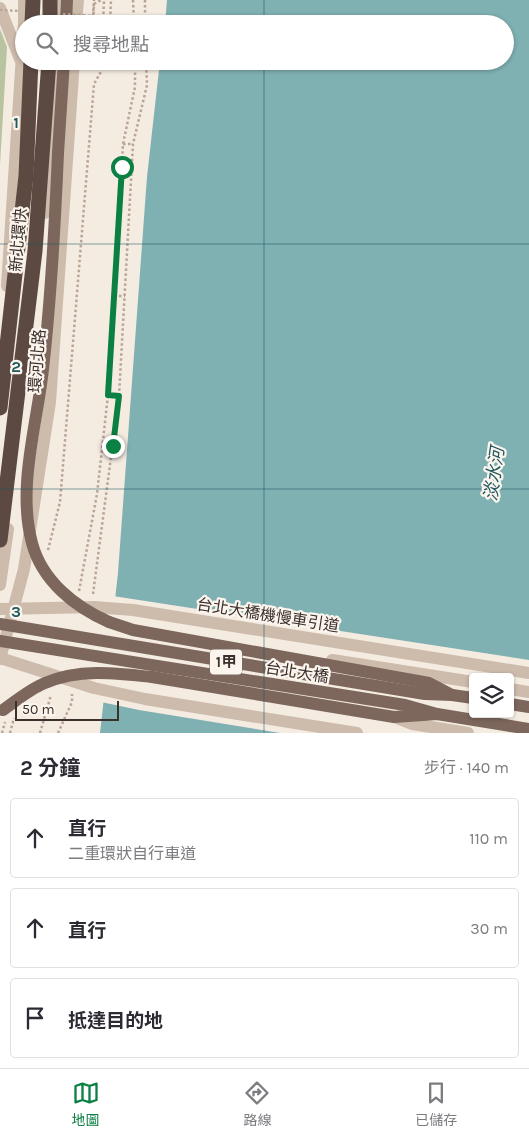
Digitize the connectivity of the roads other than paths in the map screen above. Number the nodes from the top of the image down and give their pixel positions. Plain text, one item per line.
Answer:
1 (24, 0) edge
2 (32, 0) edge
3 (50, 0) edge
4 (58, 0) edge
5 (68, 0) edge
6 (78, 0) edge
7 (0, 8) edge
8 (24, 15) edge
9 (32, 15) edge
10 (50, 15) edge
11 (57, 15) edge
12 (67, 15) edge
13 (77, 15) edge
14 (15, 39) edge
15 (26, 70) edge
16 (27, 70) edge
17 (47, 70) edge
18 (56, 70) edge
19 (63, 70) edge
20 (73, 70) edge
21 (1, 347) edge
22 (0, 369) edge
23 (0, 408) edge
24 (0, 540) edge
25 (0, 582) edge
26 (0, 609) edge
27 (12, 615) junction
28 (0, 624) edge
29 (0, 641) edge
30 (283, 656) junction
31 (0, 658) edge
32 (529, 673) edge
33 (469, 681) edge
34 (514, 689) edge
35 (529, 692) edge
36 (452, 695) junction
37 (469, 697) edge
38 (514, 705) edge
39 (529, 707) edge
40 (0, 714) edge
41 (437, 714) junction
42 (394, 717) junction
43 (529, 729) edge
44 (357, 733) edge
45 (468, 733) edge

1 - 8 street
2 - 9 highway, bridge
3 - 10 highway, bridge
4 - 11 street
5 - 12 main road
6 - 13 street
7 - 14 street
15 - 21 street
16 - 23 highway
17 - 24 highway, 新北環快, bridge
18 - 25 street, 環河北路
19 - 30 main road, bridge
20 - 27 street, 環河北路
21 - 22 street
25 - 27 street
26 - 32 street, 台北大橋機慢車引道, bridge
27 - 31 street, 環河北路
28 - 36 main road, 台北大橋 / 1甲, bridge
29 - 41 main road, 台北大橋 / 1甲, bridge
30 - 33 street, 台北大橋機慢車引道
30 - 36 main road
31 - 44 street, bridge
34 - 35 street
36 - 37 main road, 台北大橋 / 1甲
38 - 39 main road
40 - 42 main road, bridge
41 - 42 main road
41 - 43 main road, 台北大橋 / 1甲
42 - 45 street

